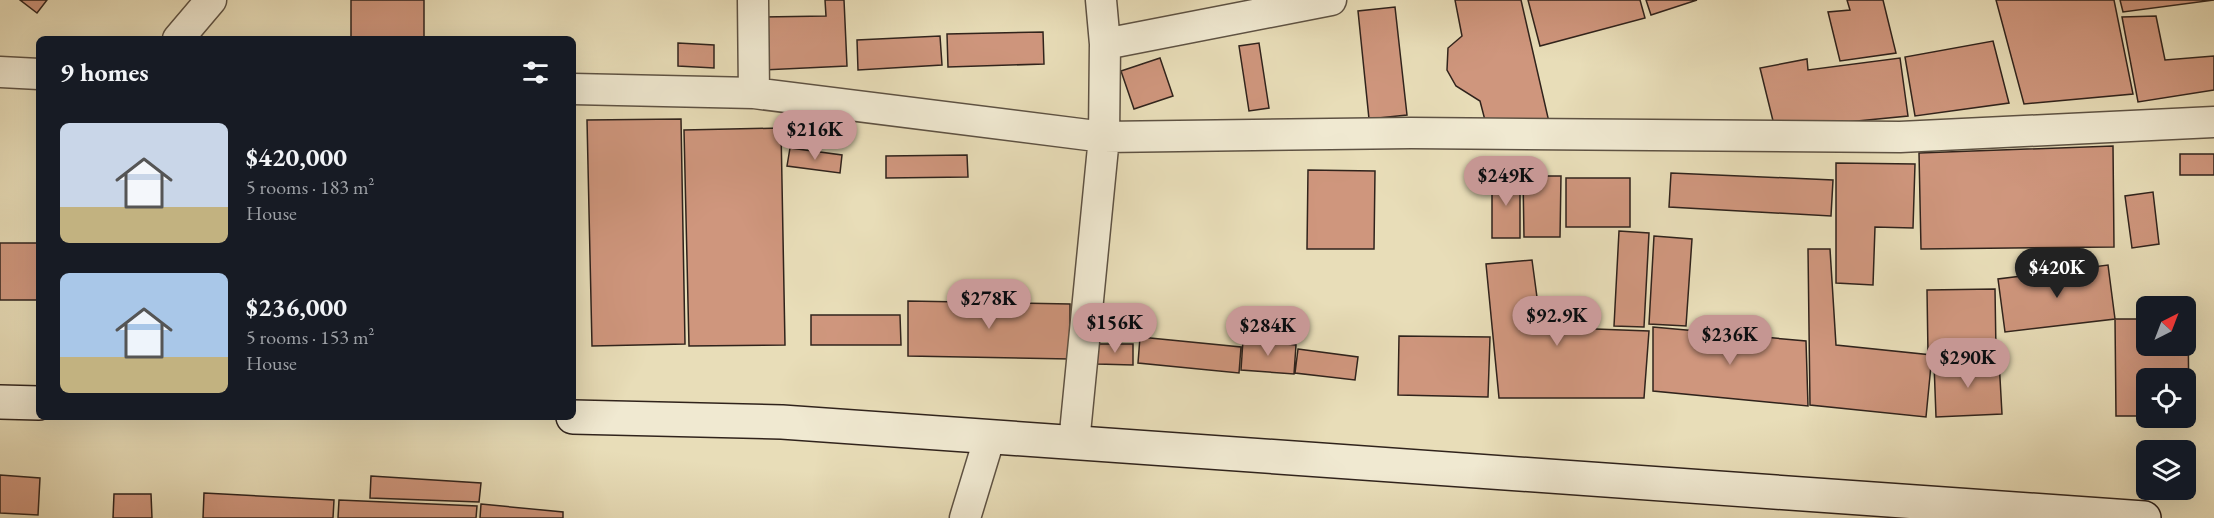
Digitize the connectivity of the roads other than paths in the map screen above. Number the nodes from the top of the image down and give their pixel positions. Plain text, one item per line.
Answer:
1 (212, 0) edge
2 (753, 0) edge
3 (1101, 0) edge
4 (1331, 0) edge
5 (181, 36) edge
6 (1105, 44) junction
7 (0, 72) edge
8 (36, 74) edge
9 (576, 89) edge
10 (754, 93) junction
11 (2214, 122) edge
12 (1104, 136) junction
13 (0, 402) edge
14 (36, 403) edge
15 (576, 417) edge
16 (990, 436) junction
17 (1074, 443) junction
18 (965, 518) edge
19 (2144, 518) edge

1 - 5 street
2 - 10 street
3 - 6 street
4 - 6 street
6 - 12 street
7 - 8 street
9 - 10 street
10 - 12 street
11 - 12 street
12 - 17 street
13 - 14 main road
15 - 16 main road
16 - 17 main road
16 - 18 street
17 - 19 main road

